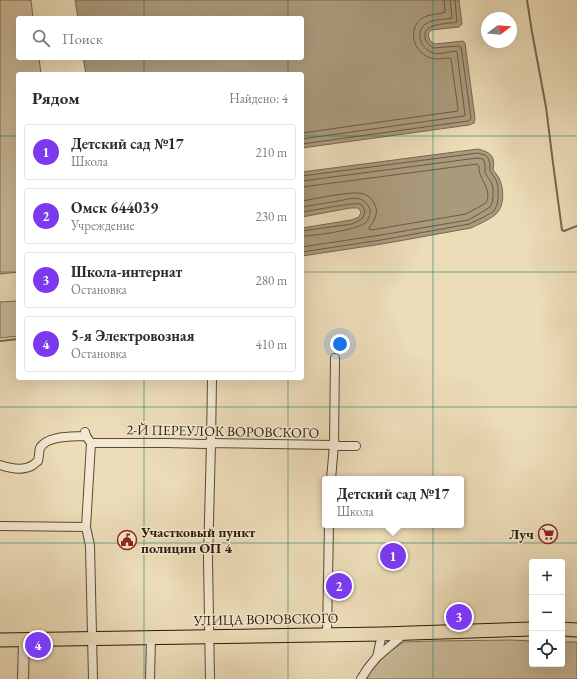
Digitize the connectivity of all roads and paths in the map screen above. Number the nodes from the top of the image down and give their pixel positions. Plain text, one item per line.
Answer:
1 (335, 358) dead end
2 (212, 380) edge
3 (87, 437) junction
4 (211, 443) junction
5 (334, 445) junction
6 (356, 446) dead end
7 (0, 465) edge
8 (331, 476) edge
9 (0, 526) edge
10 (86, 527) junction
11 (330, 528) edge
12 (529, 629) edge
13 (565, 629) edge
14 (577, 630) edge
15 (405, 633) junction
16 (327, 634) junction
17 (382, 634) junction
18 (210, 636) junction
19 (151, 637) junction
20 (92, 638) junction
21 (0, 640) edge
22 (24, 640) junction
23 (377, 657) junction
24 (23, 679) edge
25 (93, 679) edge
26 (150, 679) edge
27 (210, 679) edge
28 (361, 679) edge

1 - 5 street
2 - 4 street
3 - 4 street, 2-Й ПЕРЕУЛОК ВОРОВСКОГО
3 - 7 street, 2-Й ПЕРЕУЛОК ВОРОВСКОГО
3 - 10 street
4 - 5 street, 2-Й ПЕРЕУЛОК ВОРОВСКОГО
4 - 18 street
5 - 6 street, 2-Й ПЕРЕУЛОК ВОРОВСКОГО
5 - 8 street
9 - 10 street
10 - 20 street
11 - 16 street
12 - 15 main road, УЛИЦА ВОРОВСКОГО
13 - 14 main road
15 - 17 main road, УЛИЦА ВОРОВСКОГО
15 - 23 street
16 - 17 main road, УЛИЦА ВОРОВСКОГО
16 - 18 main road, УЛИЦА ВОРОВСКОГО
17 - 23 street
18 - 19 main road, УЛИЦА ВОРОВСКОГО
18 - 27 street
19 - 20 main road, УЛИЦА ВОРОВСКОГО
19 - 26 street
20 - 22 main road, УЛИЦА ВОРОВСКОГО
20 - 25 street
21 - 22 main road, УЛИЦА ВОРОВСКОГО
22 - 24 street
23 - 28 street

